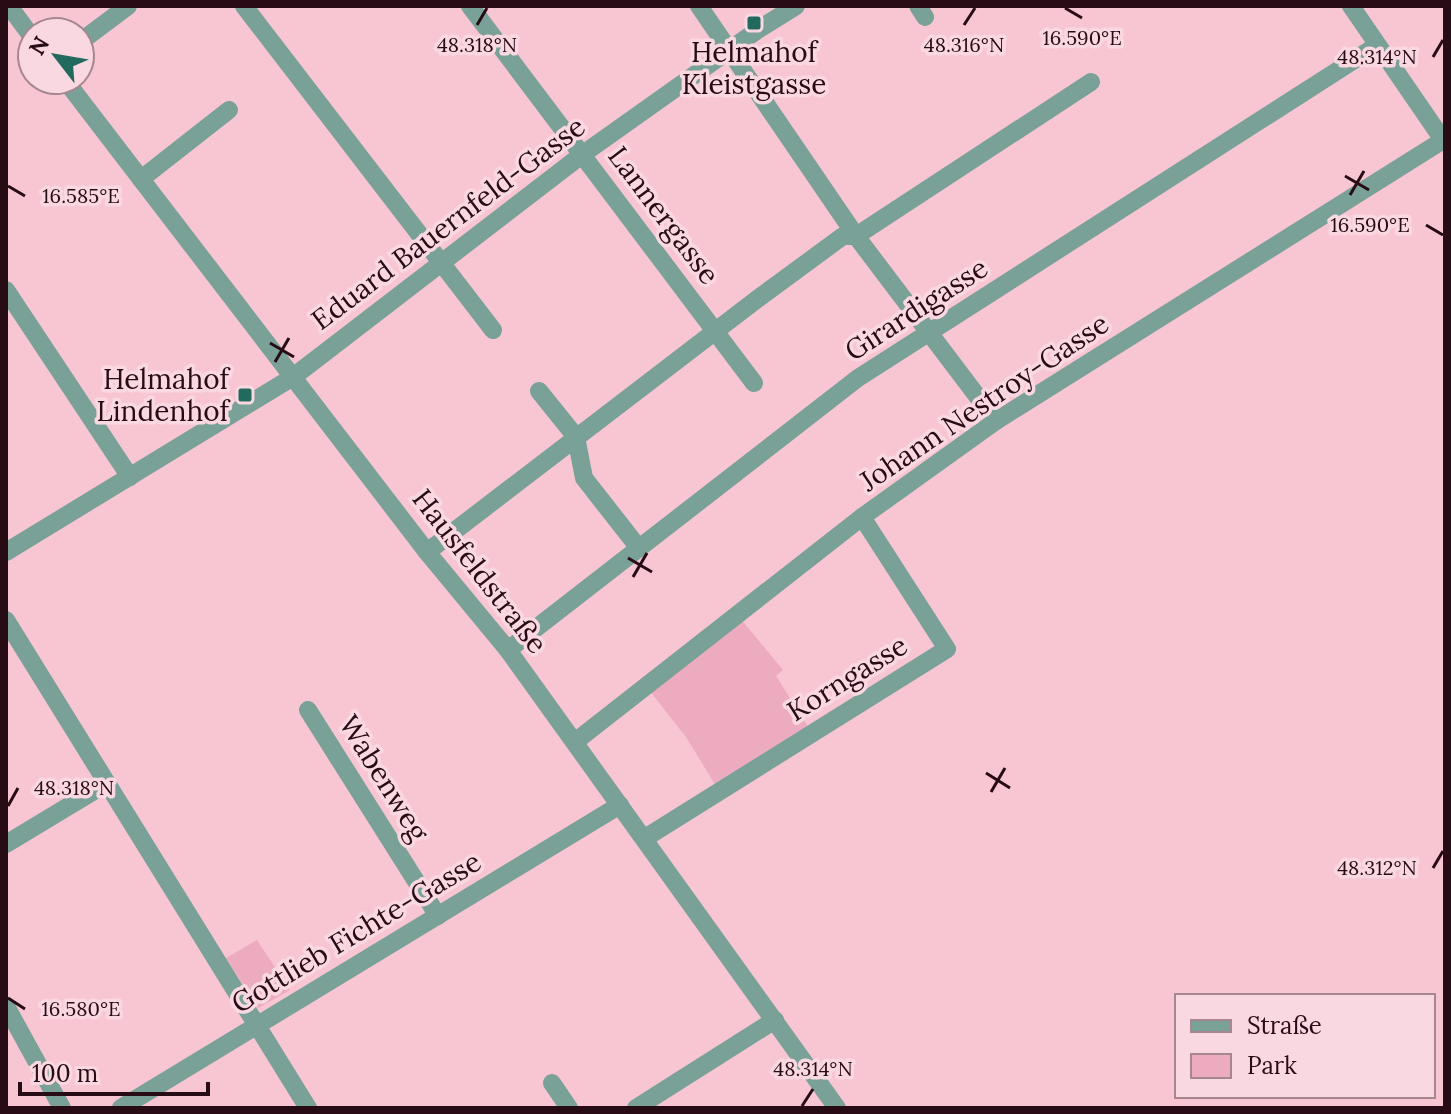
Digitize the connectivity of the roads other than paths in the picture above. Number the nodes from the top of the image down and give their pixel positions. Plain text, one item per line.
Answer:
1 (128, 6) edge
2 (244, 6) edge
3 (470, 6) edge
4 (699, 6) edge
5 (796, 6) edge
6 (1351, 6) edge
7 (96, 30) edge
8 (1376, 46) junction
9 (731, 49) junction
10 (1091, 82) dead end
11 (77, 96) edge
12 (229, 110) dead end
13 (1444, 140) edge
14 (583, 154) junction
15 (141, 179) junction
16 (856, 236) junction
17 (442, 263) junction
18 (6, 290) edge
19 (493, 330) dead end
20 (715, 331) junction
21 (931, 333) junction
22 (293, 377) junction
23 (754, 383) dead end
24 (539, 391) dead end
25 (996, 421) junction
26 (576, 437) junction
27 (130, 477) junction
28 (862, 517) junction
29 (638, 547) junction
30 (6, 552) edge
31 (427, 552) junction
32 (6, 620) edge
33 (508, 650) junction
34 (308, 710) dead end
35 (576, 741) junction
36 (107, 783) junction
37 (620, 805) junction
38 (645, 838) junction
39 (6, 844) edge
40 (438, 916) junction
41 (6, 1006) edge
42 (775, 1020) junction
43 (257, 1025) junction
44 (552, 1083) dead end
45 (62, 1108) edge
46 (121, 1108) edge
47 (308, 1108) edge
48 (569, 1108) edge
49 (636, 1108) edge
50 (837, 1108) edge

1 - 7 street
2 - 17 street
3 - 14 street, Lannergasse
4 - 9 street
5 - 9 street, Eduard Bauernfeld-Gasse
6 - 8 street
8 - 13 street
8 - 21 street, Girardigasse
9 - 14 street, Eduard Bauernfeld-Gasse
9 - 16 street
10 - 16 street
11 - 15 street, Hausfeldstraße
12 - 15 street
13 - 25 street, Johann Nestroy-Gasse
14 - 17 street, Eduard Bauernfeld-Gasse
14 - 20 street, Lannergasse
15 - 22 street, Hausfeldstraße
16 - 20 street
16 - 21 street
17 - 19 street
17 - 22 street, Eduard Bauernfeld-Gasse
18 - 27 street
20 - 23 street, Lannergasse
20 - 26 street
21 - 25 street
21 - 29 street, Girardigasse
22 - 27 street, Eduard Bauernfeld-Gasse
22 - 31 street, Hausfeldstraße
24 - 26 street
25 - 28 street, Johann Nestroy-Gasse
26 - 29 street
26 - 31 street
27 - 30 street, Eduard Bauernfeld-Gasse
28 - 35 street, Johann Nestroy-Gasse
28 - 38 street, Korngasse
29 - 33 street, Girardigasse
31 - 33 street, Hausfeldstraße
32 - 36 street
33 - 35 street, Hausfeldstraße
34 - 40 street, Wabenweg
35 - 37 street, Hausfeldstraße
36 - 39 street
36 - 43 street
37 - 38 street, Hausfeldstraße
37 - 40 street, Gottlieb Fichte-Gasse
38 - 42 street, Hausfeldstraße
40 - 43 street, Gottlieb Fichte-Gasse
41 - 45 street
42 - 49 street
42 - 50 street, Hausfeldstraße
43 - 46 street, Gottlieb Fichte-Gasse
43 - 47 street
44 - 48 street

